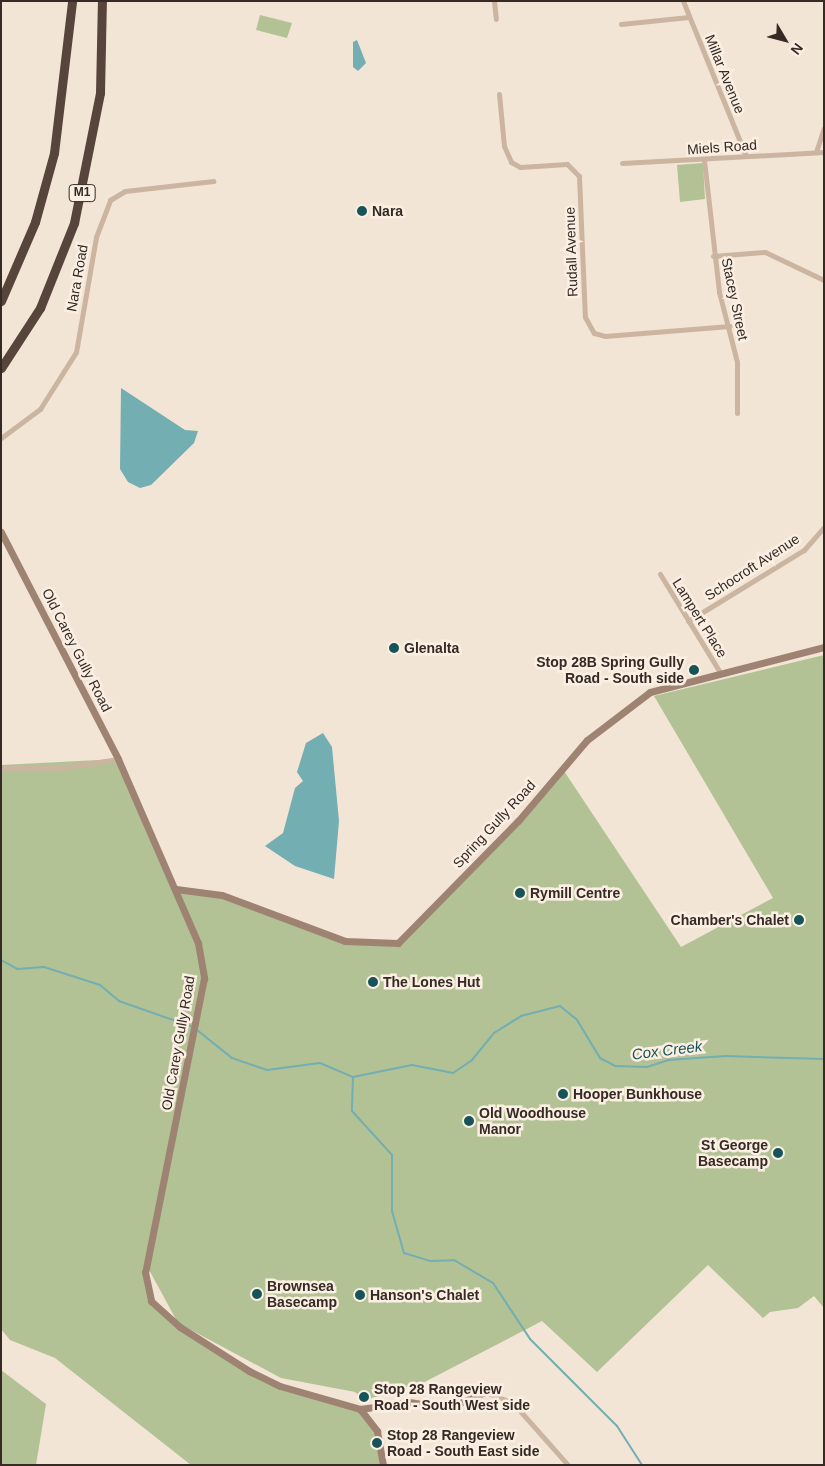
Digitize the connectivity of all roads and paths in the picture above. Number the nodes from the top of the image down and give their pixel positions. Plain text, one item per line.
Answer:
1 (72, 1) edge
2 (102, 1) edge
3 (494, 1) edge
4 (683, 1) edge
5 (689, 17) junction
6 (496, 19) dead end
7 (621, 24) dead end
8 (499, 94) dead end
9 (824, 128) edge
10 (816, 152) junction
11 (824, 152) edge
12 (746, 156) junction
13 (704, 160) junction
14 (622, 163) dead end
15 (213, 181) dead end
16 (713, 256) junction
17 (824, 280) edge
18 (1, 301) edge
19 (730, 326) junction
20 (1, 368) edge
21 (737, 413) dead end
22 (1, 438) edge
23 (824, 527) edge
24 (1, 532) edge
25 (660, 574) dead end
26 (688, 621) junction
27 (824, 647) edge
28 (721, 674) junction
29 (118, 759) junction
30 (1, 768) edge
31 (176, 889) junction
32 (485, 1392) joint
33 (360, 1409) junction
34 (383, 1465) edge
35 (568, 1465) edge

1 - 18 highway
2 - 20 highway, M1
3 - 6 street
4 - 5 street, Millar Avenue
5 - 7 street
5 - 12 street, Millar Avenue
8 - 19 street, Rudall Avenue
9 - 10 street
10 - 11 street, Miels Road
10 - 12 street, Miels Road
12 - 13 street, Miels Road
13 - 14 street, Miels Road
13 - 16 street, Stacey Street
15 - 22 street, Nara Road
16 - 17 street
16 - 19 street, Stacey Street
19 - 21 street, Stacey Street
23 - 26 street, Schocroft Avenue
24 - 29 main road, Old Carey Gully Road
25 - 26 street, Lampert Place
26 - 28 street, Lampert Place
27 - 28 main road, Spring Gully Road
28 - 31 main road, Spring Gully Road
29 - 30 street
29 - 31 main road, Old Carey Gully Road
31 - 33 main road, Old Carey Gully Road
32 - 33 main road
32 - 35 street
33 - 34 main road

